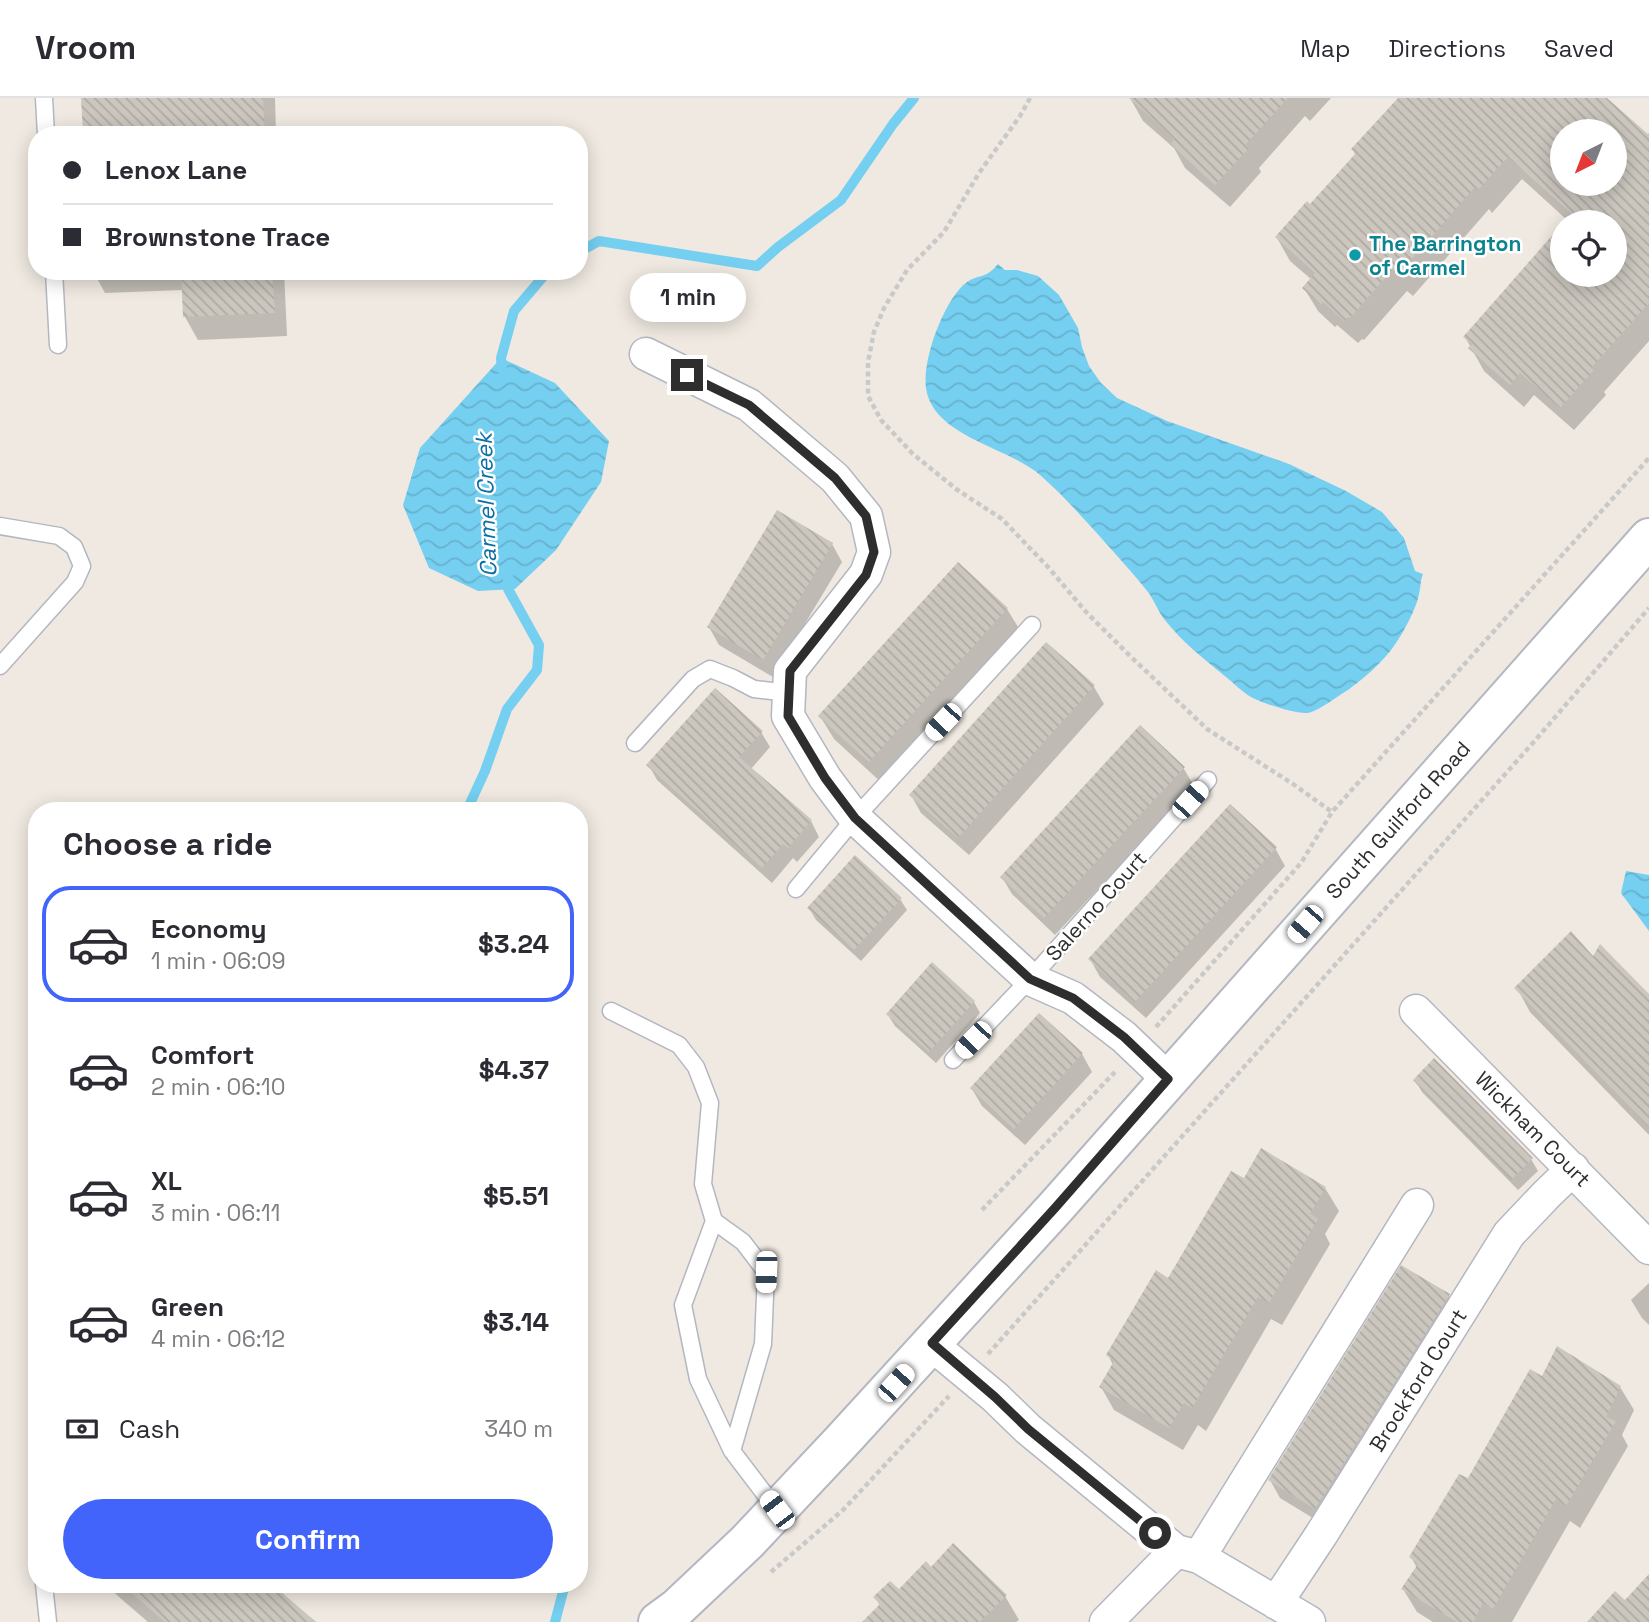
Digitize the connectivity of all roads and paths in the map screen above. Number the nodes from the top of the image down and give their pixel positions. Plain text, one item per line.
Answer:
1 (44, 98) edge
2 (1030, 98) edge
3 (46, 126) edge
4 (54, 280) edge
5 (58, 345) dead end
6 (646, 354) dead end
7 (1649, 458) edge
8 (0, 526) edge
9 (1648, 540) edge
10 (1649, 608) edge
11 (1032, 625) dead end
12 (0, 666) edge
13 (789, 693) junction
14 (635, 743) dead end
15 (1208, 780) dead end
16 (1332, 812) junction
17 (855, 818) junction
18 (796, 889) dead end
19 (1030, 979) junction
20 (611, 1011) dead end
21 (1416, 1011) dead end
22 (1136, 1050) junction
23 (953, 1060) dead end
24 (1168, 1079) junction
25 (1573, 1169) junction
26 (1417, 1205) dead end
27 (982, 1210) dead end
28 (714, 1220) junction
29 (1649, 1248) edge
30 (932, 1343) junction
31 (969, 1375) junction
32 (732, 1451) junction
33 (777, 1510) junction
34 (1187, 1554) junction
35 (770, 1572) dead end
36 (45, 1593) edge
37 (1276, 1603) junction
38 (48, 1622) edge
39 (658, 1622) edge
40 (1106, 1622) edge
41 (1309, 1622) edge

1 - 3 lane
2 - 16 path
4 - 5 lane
6 - 13 street
7 - 16 path
8 - 12 lane
9 - 24 main road, South Guilford Road
10 - 31 path
11 - 17 lane
13 - 14 lane
13 - 17 street
15 - 19 lane, Salerno Court
16 - 22 path
17 - 18 lane
17 - 19 street
19 - 22 street
19 - 23 lane, Salerno Court
20 - 28 lane
21 - 25 street, Wickham Court
22 - 24 street
22 - 27 path
24 - 30 main road, South Guilford Road
25 - 29 street, Wickham Court
25 - 37 street, Brockford Court
26 - 34 street
28 - 32 lane
28 - 32 lane
30 - 31 street
30 - 33 main road, South Guilford Road
31 - 34 street
31 - 35 path
32 - 33 lane
33 - 39 main road, South Guilford Road
34 - 37 street
34 - 40 street
36 - 38 lane
37 - 41 street

